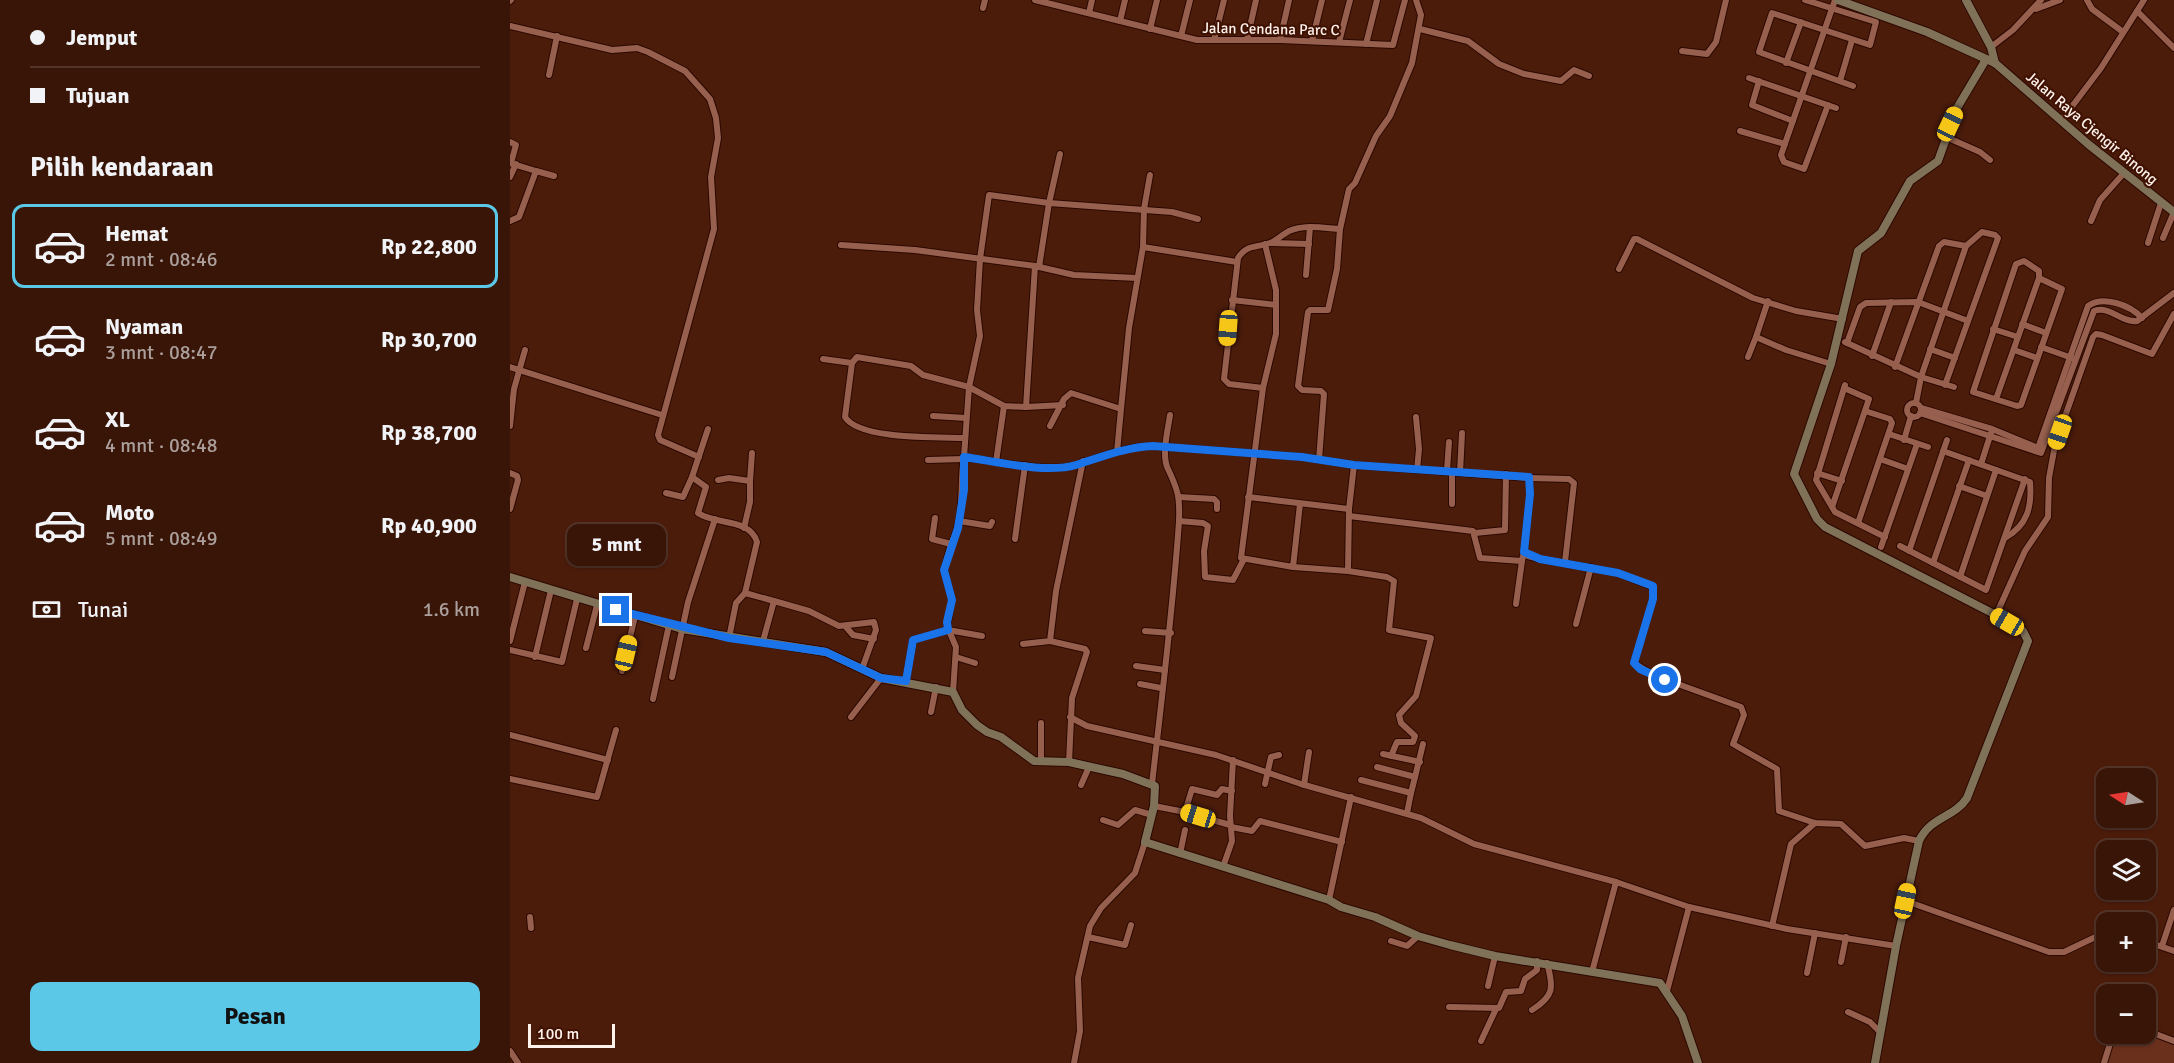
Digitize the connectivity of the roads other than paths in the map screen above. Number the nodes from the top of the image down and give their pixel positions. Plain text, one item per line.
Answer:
1 (986, 0) edge
2 (1035, 0) edge
3 (1092, 0) edge
4 (1125, 0) edge
5 (1157, 0) edge
6 (1190, 0) edge
7 (1224, 0) edge
8 (1256, 0) edge
9 (1289, 0) edge
10 (1322, 0) edge
11 (1350, 0) edge
12 (1377, 0) edge
13 (1405, 0) edge
14 (1416, 0) edge
15 (1726, 0) edge
16 (1805, 0) edge
17 (1837, 0) edge
18 (1966, 0) edge
19 (2041, 0) edge
20 (2061, 0) edge
21 (2087, 0) edge
22 (2144, 0) edge
23 (1057, 3) edge
24 (983, 8) dead end
25 (1833, 8) junction
26 (2033, 10) junction
27 (2137, 11) junction
28 (1089, 13) junction
29 (1120, 21) junction
30 (1801, 22) junction
31 (510, 26) edge
32 (1150, 28) junction
33 (1420, 29) junction
34 (1825, 30) junction
35 (2123, 32) junction
36 (557, 36) junction
37 (1181, 36) junction
38 (1214, 40) junction
39 (1247, 40) junction
40 (1280, 40) junction
41 (1852, 40) junction
42 (1312, 41) junction
43 (1340, 42) junction
44 (1366, 44) junction
45 (1991, 47) junction
46 (2174, 48) edge
47 (1682, 51) dead end
48 (1985, 61) junction
49 (1786, 63) junction
50 (1995, 63) junction
51 (1811, 71) junction
52 (549, 75) dead end
53 (1589, 76) dead end
54 (1749, 78) dead end
55 (1759, 81) junction
56 (1840, 81) junction
57 (1853, 86) dead end
58 (1802, 95) junction
59 (1828, 105) junction
60 (1836, 108) dead end
61 (1793, 121) junction
62 (2061, 121) junction
63 (1740, 131) dead end
64 (1946, 138) junction
65 (510, 142) edge
66 (1785, 144) junction
67 (1060, 154) dead end
68 (1990, 160) dead end
69 (512, 163) edge
70 (536, 171) junction
71 (2124, 173) junction
72 (1150, 175) dead end
73 (554, 176) dead end
74 (510, 177) edge
75 (1049, 203) junction
76 (2161, 203) junction
77 (1144, 209) junction
78 (2174, 212) edge
79 (1198, 219) dead end
80 (510, 221) edge
81 (2091, 221) dead end
82 (1310, 227) junction
83 (1340, 229) junction
84 (2163, 238) dead end
85 (2148, 243) dead end
86 (1269, 244) junction
87 (1309, 244) junction
88 (841, 245) dead end
89 (1966, 246) junction
90 (1143, 247) junction
91 (980, 260) junction
92 (1237, 262) junction
93 (1037, 267) junction
94 (1620, 269) dead end
95 (1306, 275) dead end
96 (1137, 278) junction
97 (2039, 278) junction
98 (2174, 293) edge
99 (1232, 300) junction
100 (1768, 301) junction
101 (1891, 302) junction
102 (1918, 302) junction
103 (1276, 305) junction
104 (2088, 307) junction
105 (1943, 311) junction
106 (2093, 312) junction
107 (2174, 314) edge
108 (2142, 318) junction
109 (1843, 319) junction
110 (1968, 321) junction
111 (2022, 324) junction
112 (1993, 329) junction
113 (2046, 333) junction
114 (1756, 336) junction
115 (2018, 337) junction
116 (2041, 347) junction
117 (525, 350) dead end
118 (1930, 350) junction
119 (2014, 350) junction
120 (1872, 356) junction
121 (1748, 357) dead end
122 (1955, 358) junction
123 (2037, 358) junction
124 (823, 359) dead end
125 (2074, 359) junction
126 (852, 363) junction
127 (1831, 363) junction
128 (510, 367) edge
129 (1895, 367) junction
130 (519, 370) junction
131 (1921, 377) junction
132 (1945, 385) junction
133 (969, 387) junction
134 (1954, 387) dead end
135 (1263, 388) junction
136 (1996, 399) junction
137 (1063, 405) junction
138 (1005, 406) junction
139 (1026, 407) junction
140 (1919, 408) junction
141 (1121, 409) junction
142 (1865, 411) junction
143 (662, 415) junction
144 (1170, 415) dead end
145 (933, 416) dead end
146 (1911, 416) junction
147 (1416, 417) dead end
148 (966, 418) junction
149 (510, 426) edge
150 (1050, 426) dead end
151 (708, 429) dead end
152 (1991, 432) junction
153 (1462, 433) dead end
154 (1889, 434) junction
155 (964, 438) junction
156 (1904, 440) junction
157 (1947, 440) dead end
158 (1449, 442) dead end
159 (1917, 444) junction
160 (1928, 447) dead end
161 (1166, 448) junction
162 (1943, 451) junction
163 (1117, 452) junction
164 (752, 453) dead end
165 (1254, 454) junction
166 (699, 457) junction
167 (963, 458) junction
168 (1880, 459) junction
169 (928, 460) dead end
170 (1319, 460) junction
171 (1969, 460) junction
172 (1083, 461) junction
173 (996, 462) junction
174 (1981, 464) junction
175 (1025, 465) junction
176 (1354, 465) junction
177 (1908, 469) junction
178 (1417, 470) junction
179 (1996, 470) junction
180 (1449, 471) junction
181 (510, 473) edge
182 (1460, 473) junction
183 (1817, 473) junction
184 (1506, 474) junction
185 (692, 477) junction
186 (1529, 477) junction
187 (2025, 479) junction
188 (718, 480) dead end
189 (750, 481) junction
190 (1842, 481) junction
191 (1959, 486) junction
192 (666, 493) dead end
193 (1987, 496) junction
194 (1248, 497) junction
195 (1179, 498) junction
196 (1300, 504) junction
197 (1452, 504) dead end
198 (1832, 507) junction
199 (510, 509) edge
200 (1217, 509) dead end
201 (1349, 513) junction
202 (935, 518) dead end
203 (715, 519) junction
204 (959, 520) junction
205 (1179, 521) junction
206 (992, 522) dead end
207 (1858, 523) junction
208 (744, 528) junction
209 (1475, 533) junction
210 (1885, 537) junction
211 (1015, 538) dead end
212 (2004, 539) junction
213 (951, 544) junction
214 (1900, 546) dead end
215 (1881, 547) dead end
216 (1909, 551) junction
217 (1524, 552) junction
218 (1244, 559) junction
219 (1522, 561) junction
220 (1564, 562) junction
221 (1933, 563) junction
222 (1293, 567) junction
223 (1591, 567) junction
224 (1348, 570) junction
225 (510, 577) edge
226 (1960, 577) junction
227 (525, 582) junction
228 (551, 590) junction
229 (1986, 590) junction
230 (745, 593) junction
231 (1984, 598) dead end
232 (577, 599) junction
233 (774, 601) junction
234 (1516, 604) dead end
235 (597, 605) junction
236 (1996, 615) junction
237 (635, 616) junction
238 (1576, 624) dead end
239 (669, 625) junction
240 (846, 627) junction
241 (682, 629) junction
242 (948, 630) junction
243 (1144, 631) dead end
244 (1171, 633) junction
245 (982, 636) dead end
246 (729, 638) junction
247 (874, 639) junction
248 (1050, 640) junction
249 (510, 641) edge
250 (763, 641) junction
251 (1023, 644) dead end
252 (586, 648) dead end
253 (510, 650) edge
254 (535, 657) junction
255 (956, 657) junction
256 (975, 663) dead end
257 (1136, 666) dead end
258 (862, 669) junction
259 (1165, 670) junction
260 (622, 671) dead end
261 (672, 676) dead end
262 (881, 678) junction
263 (906, 681) junction
264 (1140, 684) dead end
265 (936, 687) junction
266 (1161, 688) junction
267 (952, 692) junction
268 (653, 699) dead end
269 (931, 712) dead end
270 (850, 717) dead end
271 (1070, 717) junction
272 (1041, 723) dead end
273 (616, 730) dead end
274 (510, 735) edge
275 (1157, 742) junction
276 (1424, 744) dead end
277 (1309, 752) dead end
278 (1383, 754) dead end
279 (1279, 755) dead end
280 (1391, 756) junction
281 (608, 760) junction
282 (1233, 760) junction
283 (1041, 762) junction
284 (1069, 762) junction
285 (1420, 762) junction
286 (1089, 767) junction
287 (1377, 767) dead end
288 (1267, 772) junction
289 (1415, 777) junction
290 (510, 778) edge
291 (1361, 780) dead end
292 (1152, 784) junction
293 (1265, 784) dead end
294 (1082, 785) dead end
295 (1304, 785) junction
296 (1232, 791) junction
297 (1411, 793) junction
298 (1351, 798) junction
299 (1153, 811) junction
300 (1185, 812) junction
301 (1407, 813) junction
302 (1102, 820) dead end
303 (1815, 823) junction
304 (1231, 826) junction
305 (1185, 830) dead end
306 (1919, 841) junction
307 (1145, 842) junction
308 (1342, 842) junction
309 (1180, 854) junction
310 (1224, 867) junction
311 (1616, 882) junction
312 (1329, 900) junction
313 (1905, 901) junction
314 (1689, 907) junction
315 (2174, 910) edge
316 (530, 917) dead end
317 (1131, 925) dead end
318 (1772, 926) junction
319 (531, 928) dead end
320 (1815, 933) junction
321 (1418, 936) junction
322 (1088, 937) junction
323 (1846, 937) junction
324 (2096, 937) edge
325 (1391, 941) dead end
326 (2156, 944) edge
327 (1896, 946) junction
328 (2162, 946) junction
329 (2174, 951) edge
330 (1495, 956) junction
331 (1537, 961) junction
332 (1841, 962) dead end
333 (1547, 963) junction
334 (1592, 972) junction
335 (1807, 973) dead end
336 (1488, 986) dead end
337 (1667, 991) junction
338 (1449, 1007) dead end
339 (1496, 1009) junction
340 (1532, 1010) dead end
341 (1848, 1012) dead end
342 (1880, 1032) junction
343 (2156, 1034) edge
344 (1481, 1041) dead end
345 (2174, 1041) edge
346 (2110, 1044) edge
347 (510, 1051) edge
348 (518, 1063) edge
349 (1074, 1063) edge
350 (1698, 1063) edge
351 (1875, 1063) edge
352 (2104, 1063) edge

1 - 24 street
2 - 23 street, Jalan Cendana Parc C
3 - 28 street
4 - 29 street
5 - 32 street
6 - 37 street
7 - 38 street
8 - 39 street
9 - 40 street
10 - 42 street
11 - 43 street
12 - 44 street
13 - 44 street, Jalan Cendana Parc C
14 - 33 street
15 - 47 street
16 - 25 street
17 - 25 street
17 - 48 street
18 - 45 street
19 - 26 street
20 - 26 street
21 - 35 street
22 - 27 street
23 - 28 street, Jalan Cendana Parc C
25 - 34 street
25 - 41 street
26 - 45 street
27 - 35 street
27 - 46 street
28 - 29 street, Jalan Cendana Parc C
29 - 32 street, Jalan Cendana Parc C
30 - 34 street
30 - 49 street
30 - 49 street
31 - 36 street
32 - 37 street, Jalan Cendana Parc C
33 - 53 street
33 - 83 street
34 - 41 street
34 - 51 street
35 - 62 street
36 - 52 street
36 - 143 street
37 - 38 street, Jalan Cendana Parc C
38 - 39 street, Jalan Cendana Parc C
39 - 40 street, Jalan Cendana Parc C
40 - 42 street, Jalan Cendana Parc C
41 - 56 street
42 - 43 street, Jalan Cendana Parc C
43 - 44 street, Jalan Cendana Parc C
45 - 50 street
48 - 50 street
48 - 64 street
49 - 51 street
50 - 62 street, Jalan Raya Cjengir Binong
51 - 56 street
51 - 58 street
54 - 55 street
55 - 58 street
55 - 61 street
56 - 57 street
58 - 59 street
58 - 61 street
59 - 60 street
59 - 66 street
61 - 66 street
62 - 71 street, Jalan Raya Cjengir Binong
63 - 66 street
64 - 68 street
64 - 109 street
65 - 69 street
67 - 75 street
69 - 70 street
69 - 74 street
70 - 73 street
70 - 80 street
71 - 76 street, Jalan Raya Cjengir Binong
71 - 81 street
72 - 77 street
75 - 77 street
75 - 91 street
75 - 93 street
76 - 78 street, Jalan Raya Cjengir Binong
76 - 85 street
77 - 79 street
77 - 90 street
78 - 84 street
82 - 83 street
82 - 86 street
82 - 87 street
83 - 170 street
86 - 87 street
86 - 92 street
86 - 103 street
87 - 95 street
88 - 91 street
89 - 102 street
89 - 105 street
89 - 110 street
90 - 92 street
90 - 96 street
91 - 93 street
91 - 133 street
92 - 99 street
93 - 96 street
93 - 139 street
94 - 100 street
96 - 141 street
97 - 111 street
97 - 112 street
97 - 113 street
98 - 108 street
99 - 103 street
99 - 135 street
100 - 109 street
100 - 114 street
101 - 102 street
101 - 120 street
101 - 120 street
102 - 105 street
102 - 129 street
103 - 135 street
104 - 106 street
104 - 108 street
104 - 125 street
105 - 110 street
105 - 118 street
106 - 108 street
106 - 125 street
107 - 236 street
109 - 127 street
110 - 122 street
111 - 113 street
111 - 115 street
112 - 115 street
112 - 136 street
113 - 116 street
114 - 121 street
114 - 127 street
115 - 119 street
116 - 123 street
116 - 125 street
117 - 130 street
118 - 122 street
118 - 131 street
119 - 123 street
119 - 136 street
120 - 129 street
122 - 132 street
123 - 136 street
124 - 126 street
125 - 152 street
126 - 133 street
126 - 155 street
127 - 236 street
128 - 130 street
129 - 131 street
130 - 143 street
130 - 149 street
131 - 132 street
131 - 140 street
132 - 134 street
133 - 138 street
133 - 148 street
135 - 165 street
137 - 139 street
137 - 141 street
137 - 150 street
138 - 139 street
138 - 173 street
140 - 146 street
140 - 146 street
140 - 152 street
141 - 163 street
142 - 154 street
142 - 183 street
142 - 190 street
143 - 166 street
144 - 161 street
145 - 148 street
146 - 156 street
147 - 178 street
148 - 155 street
151 - 166 street
152 - 174 street
153 - 182 street
154 - 156 street
154 - 168 street
155 - 167 street
156 - 159 street
157 - 162 street
158 - 180 street
159 - 160 street
159 - 177 street
161 - 163 street
161 - 165 street
161 - 195 street
162 - 171 street
162 - 216 street
163 - 172 street
164 - 189 street
165 - 170 street
165 - 194 street
166 - 185 street
167 - 169 street
167 - 173 street
167 - 204 street
168 - 177 street
168 - 207 street
170 - 176 street
171 - 174 street
171 - 191 street
172 - 175 street
172 - 248 street
173 - 175 street
174 - 179 street
175 - 211 street
176 - 178 street
176 - 201 street
177 - 210 street
178 - 180 street
179 - 187 street
179 - 193 street
180 - 182 street
180 - 197 street
181 - 199 street
182 - 184 street
183 - 190 street
183 - 198 street
184 - 186 street
184 - 209 street
185 - 192 street
185 - 203 street
186 - 217 street
186 - 220 street
187 - 212 street
187 - 212 street
188 - 189 street
189 - 208 street
190 - 198 street
191 - 193 street
191 - 221 street
193 - 226 street
194 - 196 street
194 - 218 street
195 - 200 street
195 - 205 street
196 - 201 street
196 - 222 street
198 - 207 street
201 - 209 street
201 - 224 street
202 - 213 street
203 - 208 street
203 - 241 street
204 - 206 street
204 - 213 street
205 - 218 street
205 - 244 street
207 - 210 street
208 - 230 street
209 - 219 street
210 - 215 street
212 - 229 street
213 - 242 street
214 - 216 street
216 - 221 street
217 - 219 street
217 - 220 street
218 - 222 street
219 - 234 street
220 - 223 street
221 - 226 street
222 - 224 street
223 - 238 street
223 - 303 street
224 - 280 street
225 - 227 street
226 - 229 street
227 - 228 street
227 - 249 street
228 - 232 street
228 - 254 street
229 - 231 street
230 - 233 street
230 - 246 street
232 - 235 street
232 - 254 street
233 - 240 street
233 - 250 street
235 - 237 street
235 - 252 street
236 - 306 street
237 - 239 street
237 - 260 street
239 - 241 street
239 - 268 street
240 - 247 street
240 - 247 street
241 - 246 street
241 - 261 street
242 - 245 street
242 - 255 street
242 - 263 street
243 - 244 street
244 - 259 street
246 - 250 street
247 - 258 street
248 - 251 street
248 - 271 street
250 - 258 street
253 - 254 street
255 - 256 street
255 - 267 street
257 - 259 street
258 - 262 street
259 - 266 street
262 - 263 street
262 - 270 street
263 - 265 street
264 - 266 street
265 - 267 street
265 - 269 street
266 - 275 street
267 - 283 street
271 - 275 street
271 - 284 street
272 - 283 street
273 - 281 street
274 - 281 street
275 - 282 street
275 - 292 street
276 - 285 street
277 - 295 street
278 - 280 street
279 - 288 street
280 - 285 street
281 - 290 street
282 - 288 street
282 - 296 street
283 - 284 street
284 - 286 street
285 - 289 street
286 - 292 street
286 - 294 street
287 - 289 street
288 - 293 street
288 - 295 street
289 - 297 street
291 - 297 street
292 - 299 street
295 - 298 street
296 - 300 street
296 - 304 street
297 - 301 street
298 - 301 street
298 - 308 street
299 - 300 street
299 - 302 street
299 - 307 street
300 - 304 street
301 - 311 street
303 - 306 street
303 - 318 street
304 - 308 street
304 - 310 street
305 - 309 street
306 - 313 street
307 - 309 street
307 - 322 street
308 - 312 street
309 - 310 street
310 - 312 street
311 - 314 street
311 - 334 street
312 - 321 street
313 - 324 street
313 - 327 street
314 - 318 street
314 - 337 street
315 - 328 street
316 - 319 street
317 - 322 street
318 - 320 street
320 - 323 street
320 - 335 street
321 - 325 street
321 - 330 street
322 - 349 street
323 - 327 street
323 - 332 street
326 - 328 street
327 - 342 street
328 - 329 street
330 - 331 street
330 - 336 street
331 - 333 street
331 - 339 street
333 - 334 street
333 - 340 street
334 - 337 street
337 - 350 street
338 - 339 street
339 - 344 street
341 - 342 street
342 - 351 street
343 - 345 street
346 - 352 street
347 - 348 street

